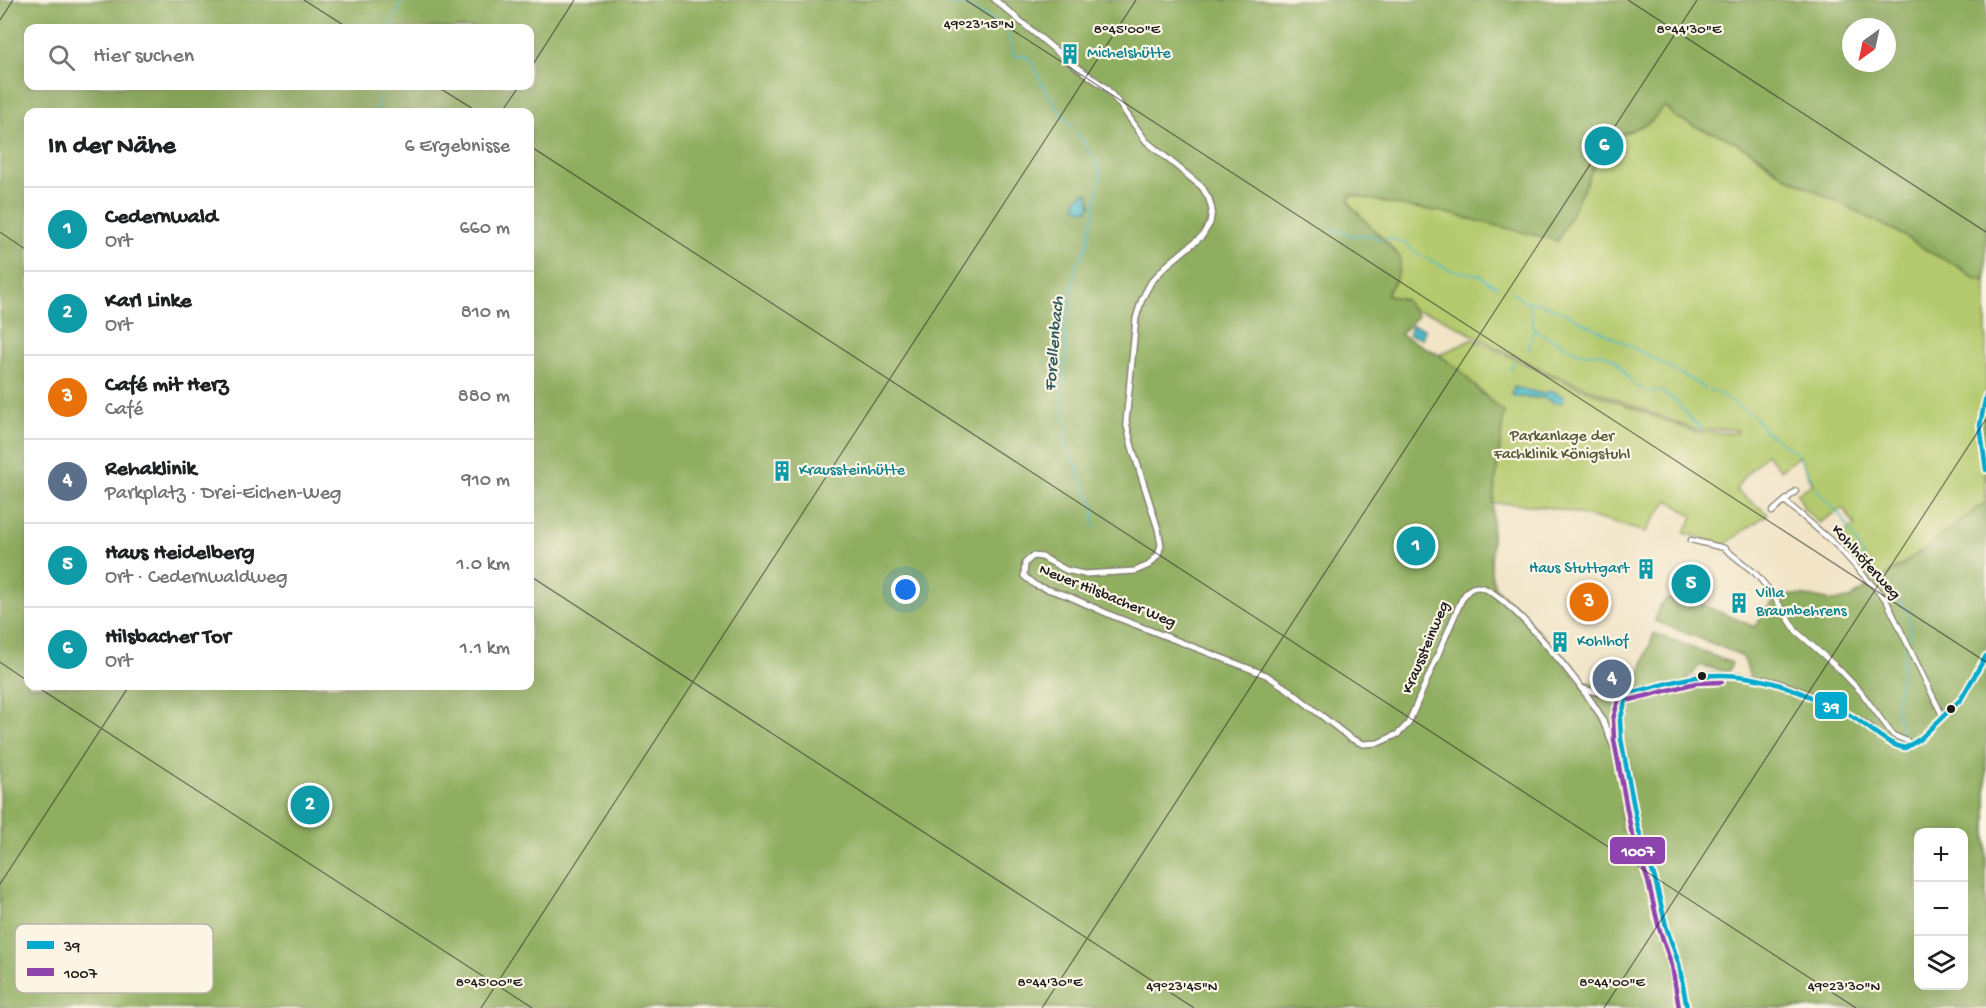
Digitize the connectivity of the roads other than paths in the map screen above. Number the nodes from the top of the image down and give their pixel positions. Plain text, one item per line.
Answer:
1 (995, 0) edge
2 (1986, 395) edge
3 (1986, 470) edge
4 (1796, 491) dead end
5 (1785, 501) junction
6 (1772, 512) dead end
7 (1691, 540) dead end
8 (1986, 656) edge
9 (1581, 688) junction
10 (1628, 693) junction
11 (1943, 717) junction
12 (1350, 738) joint
13 (1914, 744) junction
14 (1628, 774) junction
15 (1687, 1008) edge

1 - 12 street, Neuer Hilsbacher Weg
2 - 3 street
4 - 5 street
5 - 6 street
5 - 11 street, Kohlhöferweg
7 - 13 street
8 - 11 street
9 - 10 street
9 - 12 street, Kraussteinweg
9 - 14 street, Kraussteinweg
10 - 13 street
10 - 14 street
11 - 13 street
14 - 15 street

